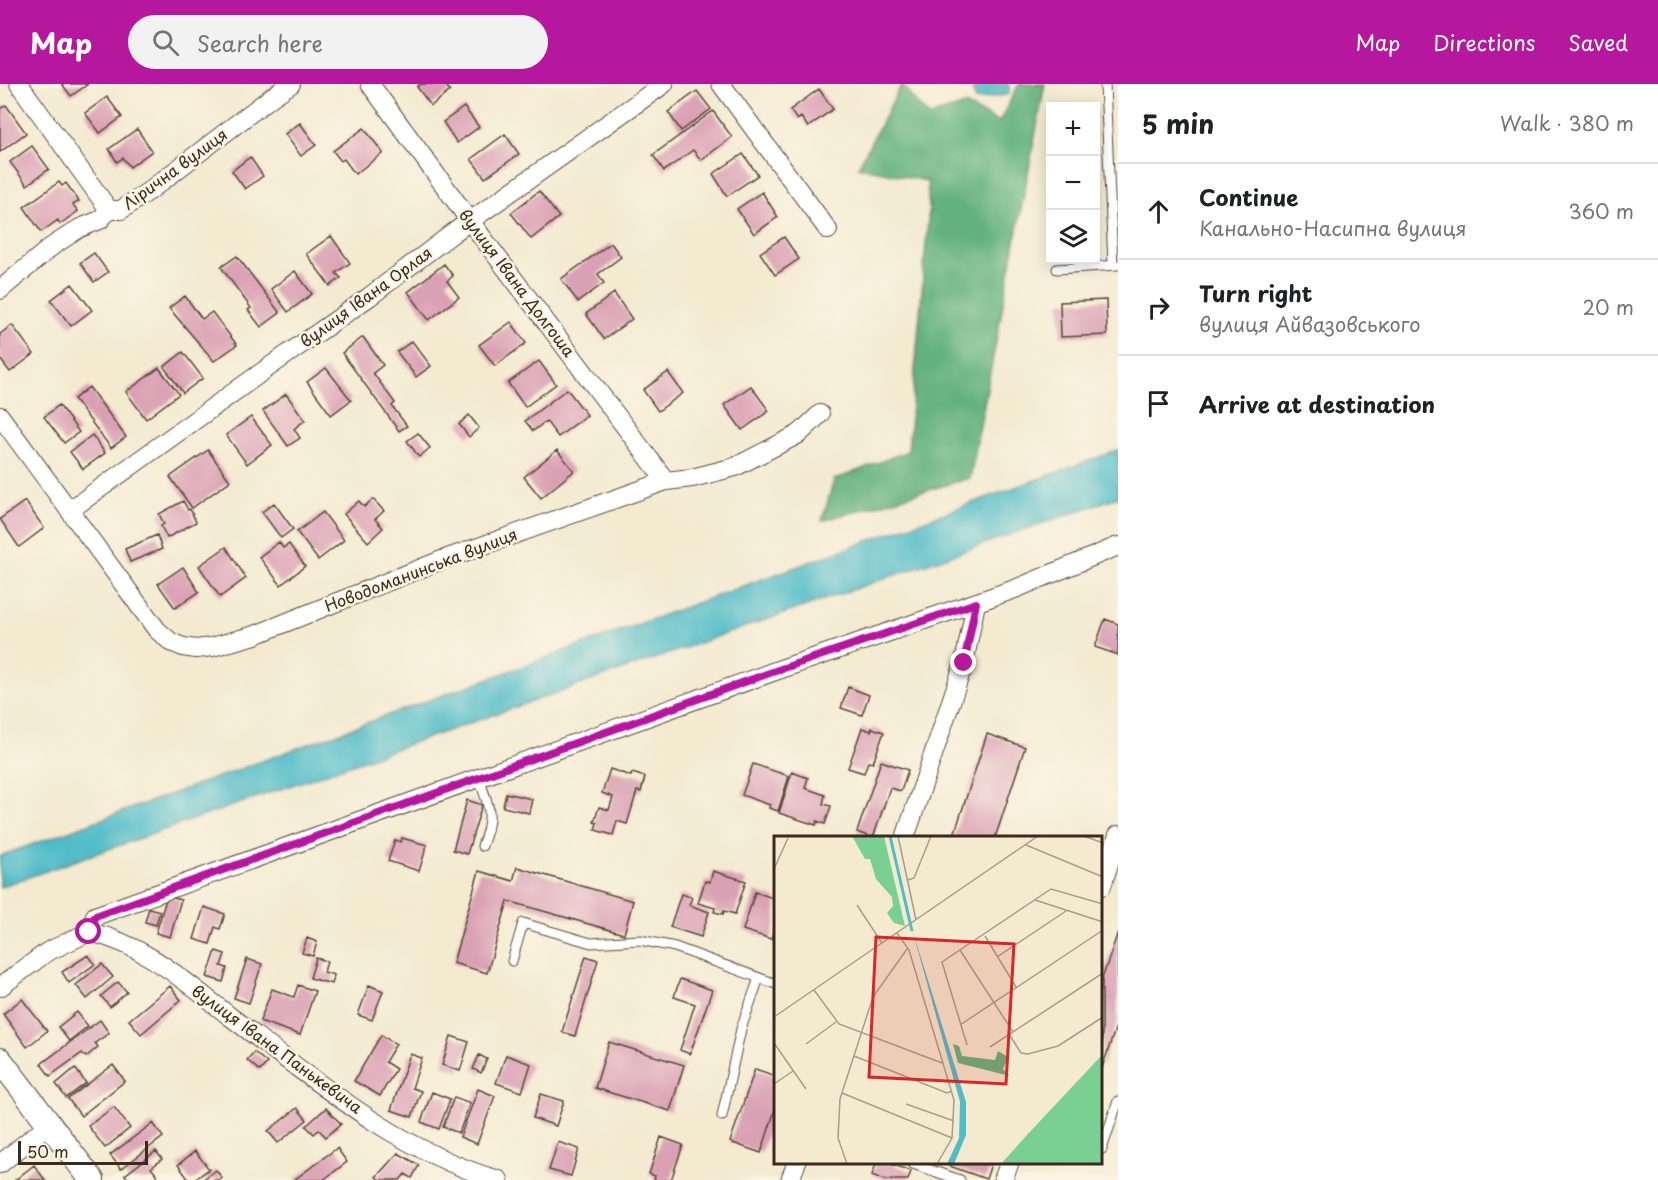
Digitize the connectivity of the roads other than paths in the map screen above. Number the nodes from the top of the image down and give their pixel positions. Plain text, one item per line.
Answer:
1 (19, 84) edge
2 (291, 84) edge
3 (369, 84) edge
4 (664, 84) edge
5 (721, 84) edge
6 (1105, 84) edge
7 (109, 210) junction
8 (470, 221) junction
9 (828, 230) dead end
10 (1115, 265) edge
11 (1057, 270) dead end
12 (0, 290) edge
13 (820, 414) dead end
14 (0, 416) edge
15 (666, 480) junction
16 (70, 510) junction
17 (1118, 546) edge
18 (976, 603) junction
19 (478, 777) junction
20 (1118, 835) edge
21 (906, 836) edge
22 (482, 846) dead end
23 (1103, 880) edge
24 (89, 932) junction
25 (512, 961) dead end
26 (759, 978) junction
27 (774, 983) edge
28 (0, 987) edge
29 (0, 1060) edge
30 (1118, 1101) edge
31 (722, 1116) dead end
32 (49, 1124) junction
33 (1103, 1143) edge
34 (0, 1164) edge
35 (796, 1165) edge
36 (916, 1165) edge
37 (1009, 1165) edge
38 (92, 1180) edge
39 (499, 1180) edge
40 (790, 1180) edge
41 (960, 1180) edge
42 (1003, 1180) edge

1 - 7 street
2 - 7 street, Лірична вулиця
3 - 8 street, вулиця Івана Долгоша
4 - 8 street, вулиця Івана Орлая
5 - 9 street
6 - 10 lane
7 - 12 street, Лірична вулиця
8 - 15 street, вулиця Івана Долгоша
8 - 16 street, вулиця Івана Орлая
10 - 11 lane
13 - 15 street, Новодоманинська вулиця
14 - 16 street, Новодоманинська вулиця
15 - 16 street, Новодоманинська вулиця
17 - 18 street
18 - 19 street
18 - 21 street
19 - 22 lane
19 - 24 street
20 - 23 street
24 - 28 street
24 - 39 street, вулиця Івана Панькевича
25 - 26 lane
26 - 27 lane
26 - 31 lane
29 - 32 main road
30 - 33 lane
32 - 34 street
32 - 38 main road
35 - 40 street
36 - 41 lane
37 - 42 street

